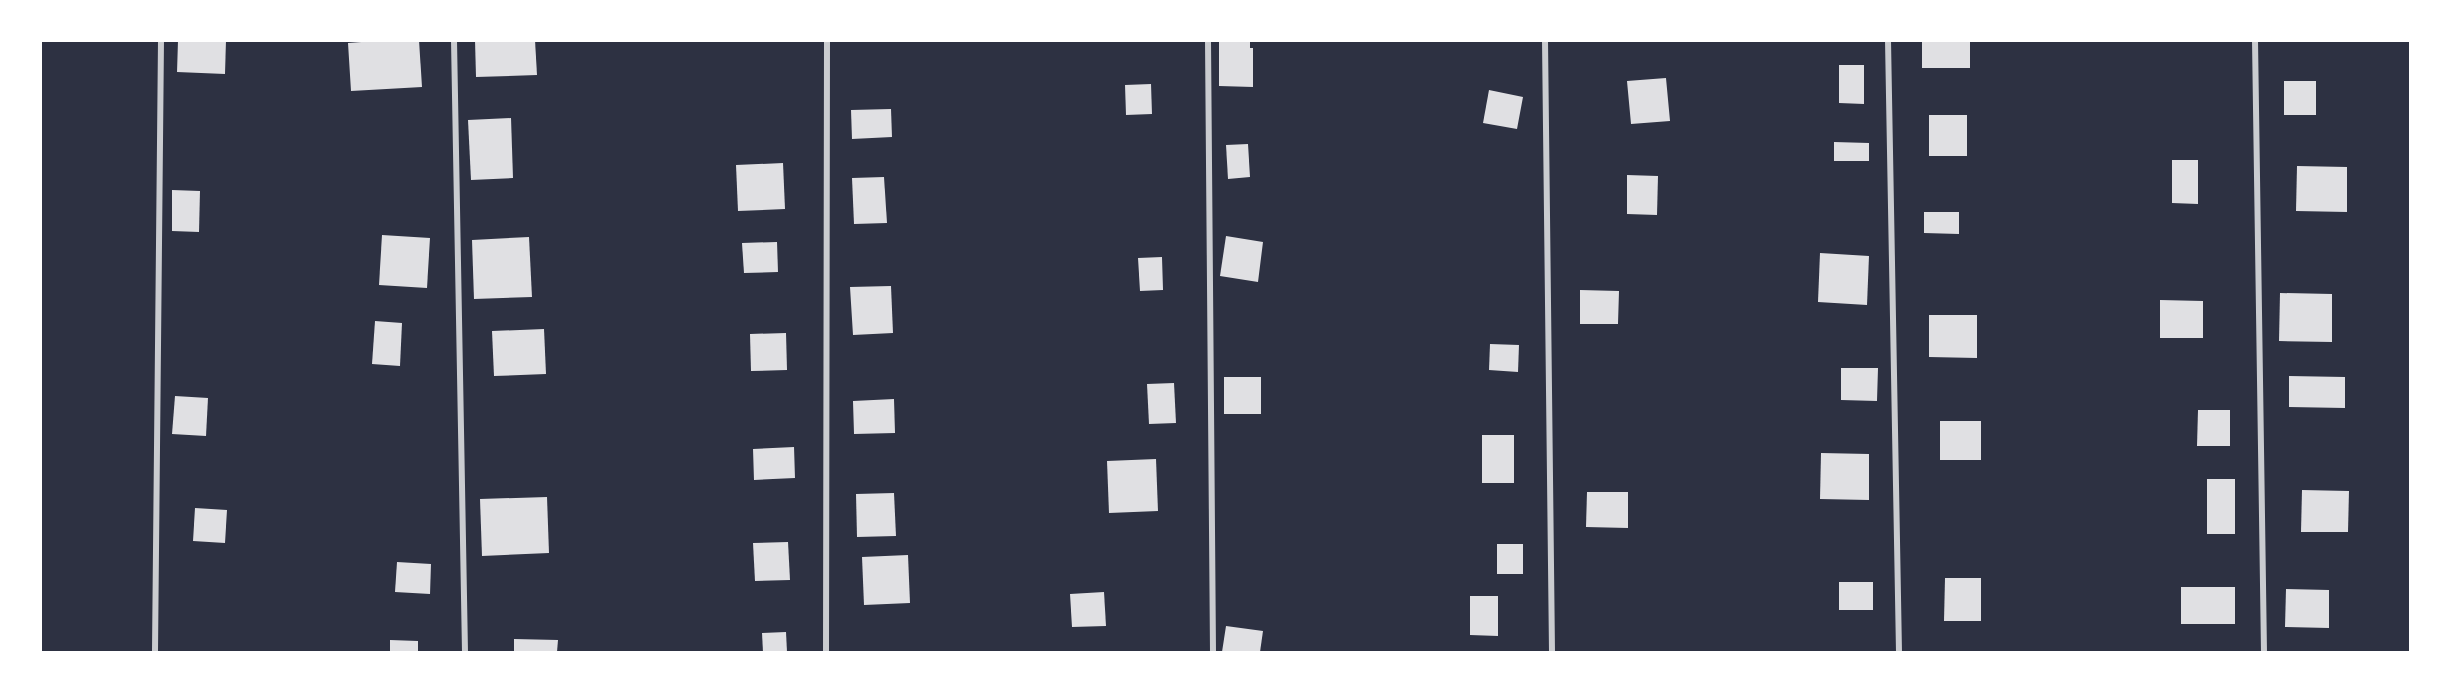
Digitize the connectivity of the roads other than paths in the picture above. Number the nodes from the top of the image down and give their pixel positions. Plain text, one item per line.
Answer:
1 (160, 40) edge
2 (454, 40) edge
3 (827, 40) edge
4 (1208, 40) edge
5 (1545, 40) edge
6 (1888, 40) edge
7 (2255, 40) edge
8 (155, 652) edge
9 (465, 652) edge
10 (826, 652) edge
11 (1213, 652) edge
12 (1552, 652) edge
13 (1899, 652) edge
14 (2264, 652) edge

1 - 8 street
2 - 9 street
3 - 10 street
4 - 11 street
5 - 12 street
6 - 13 street
7 - 14 street

